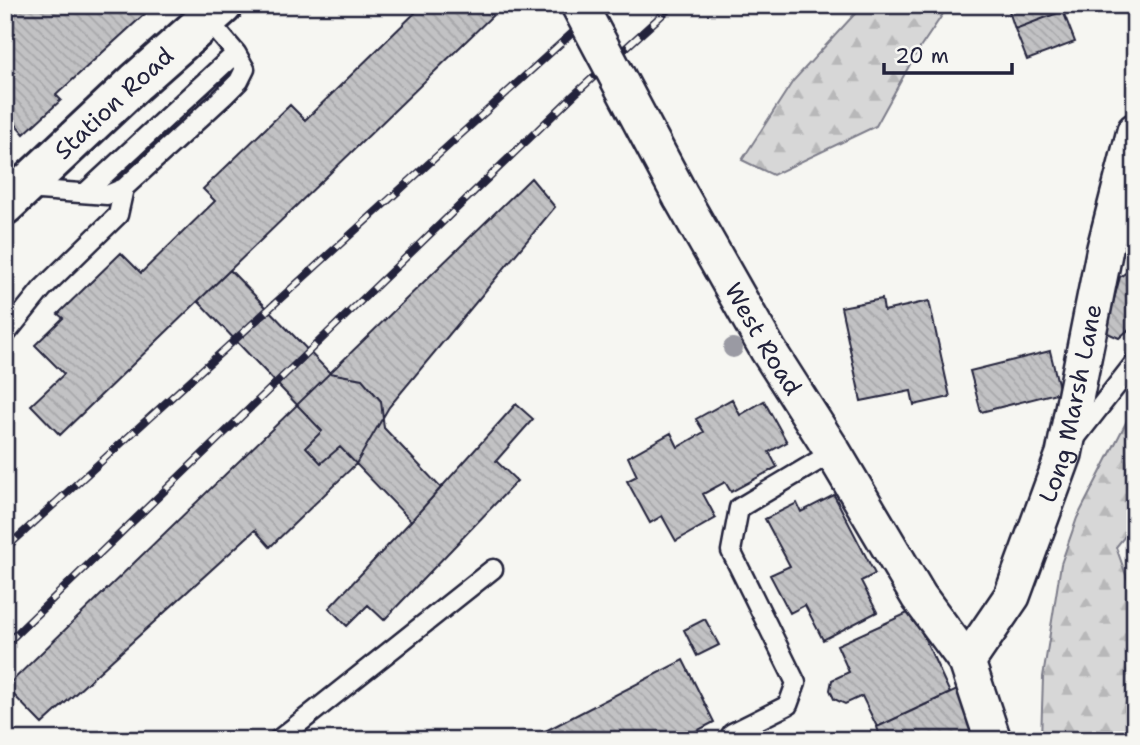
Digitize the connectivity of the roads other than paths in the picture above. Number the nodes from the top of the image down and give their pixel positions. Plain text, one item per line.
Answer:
1 (579, 5) edge
2 (215, 13) edge
3 (236, 53) junction
4 (1135, 131) edge
5 (124, 188) junction
6 (85, 193) junction
7 (13, 197) edge
8 (5, 335) edge
9 (1135, 362) edge
10 (833, 452) junction
11 (1064, 454) junction
12 (493, 569) dead end
13 (967, 662) junction
14 (278, 740) edge
15 (729, 740) edge
16 (993, 740) edge

1 - 10 street, West Road, bridge
2 - 3 lane
2 - 7 street, Station Road
3 - 5 lane
3 - 6 lane
4 - 11 street, Long Marsh Lane
5 - 6 lane
5 - 8 lane
6 - 7 lane
9 - 11 lane
10 - 13 street, West Road
10 - 15 lane
11 - 13 street, Long Marsh Lane
12 - 14 lane
13 - 16 street, West Road

